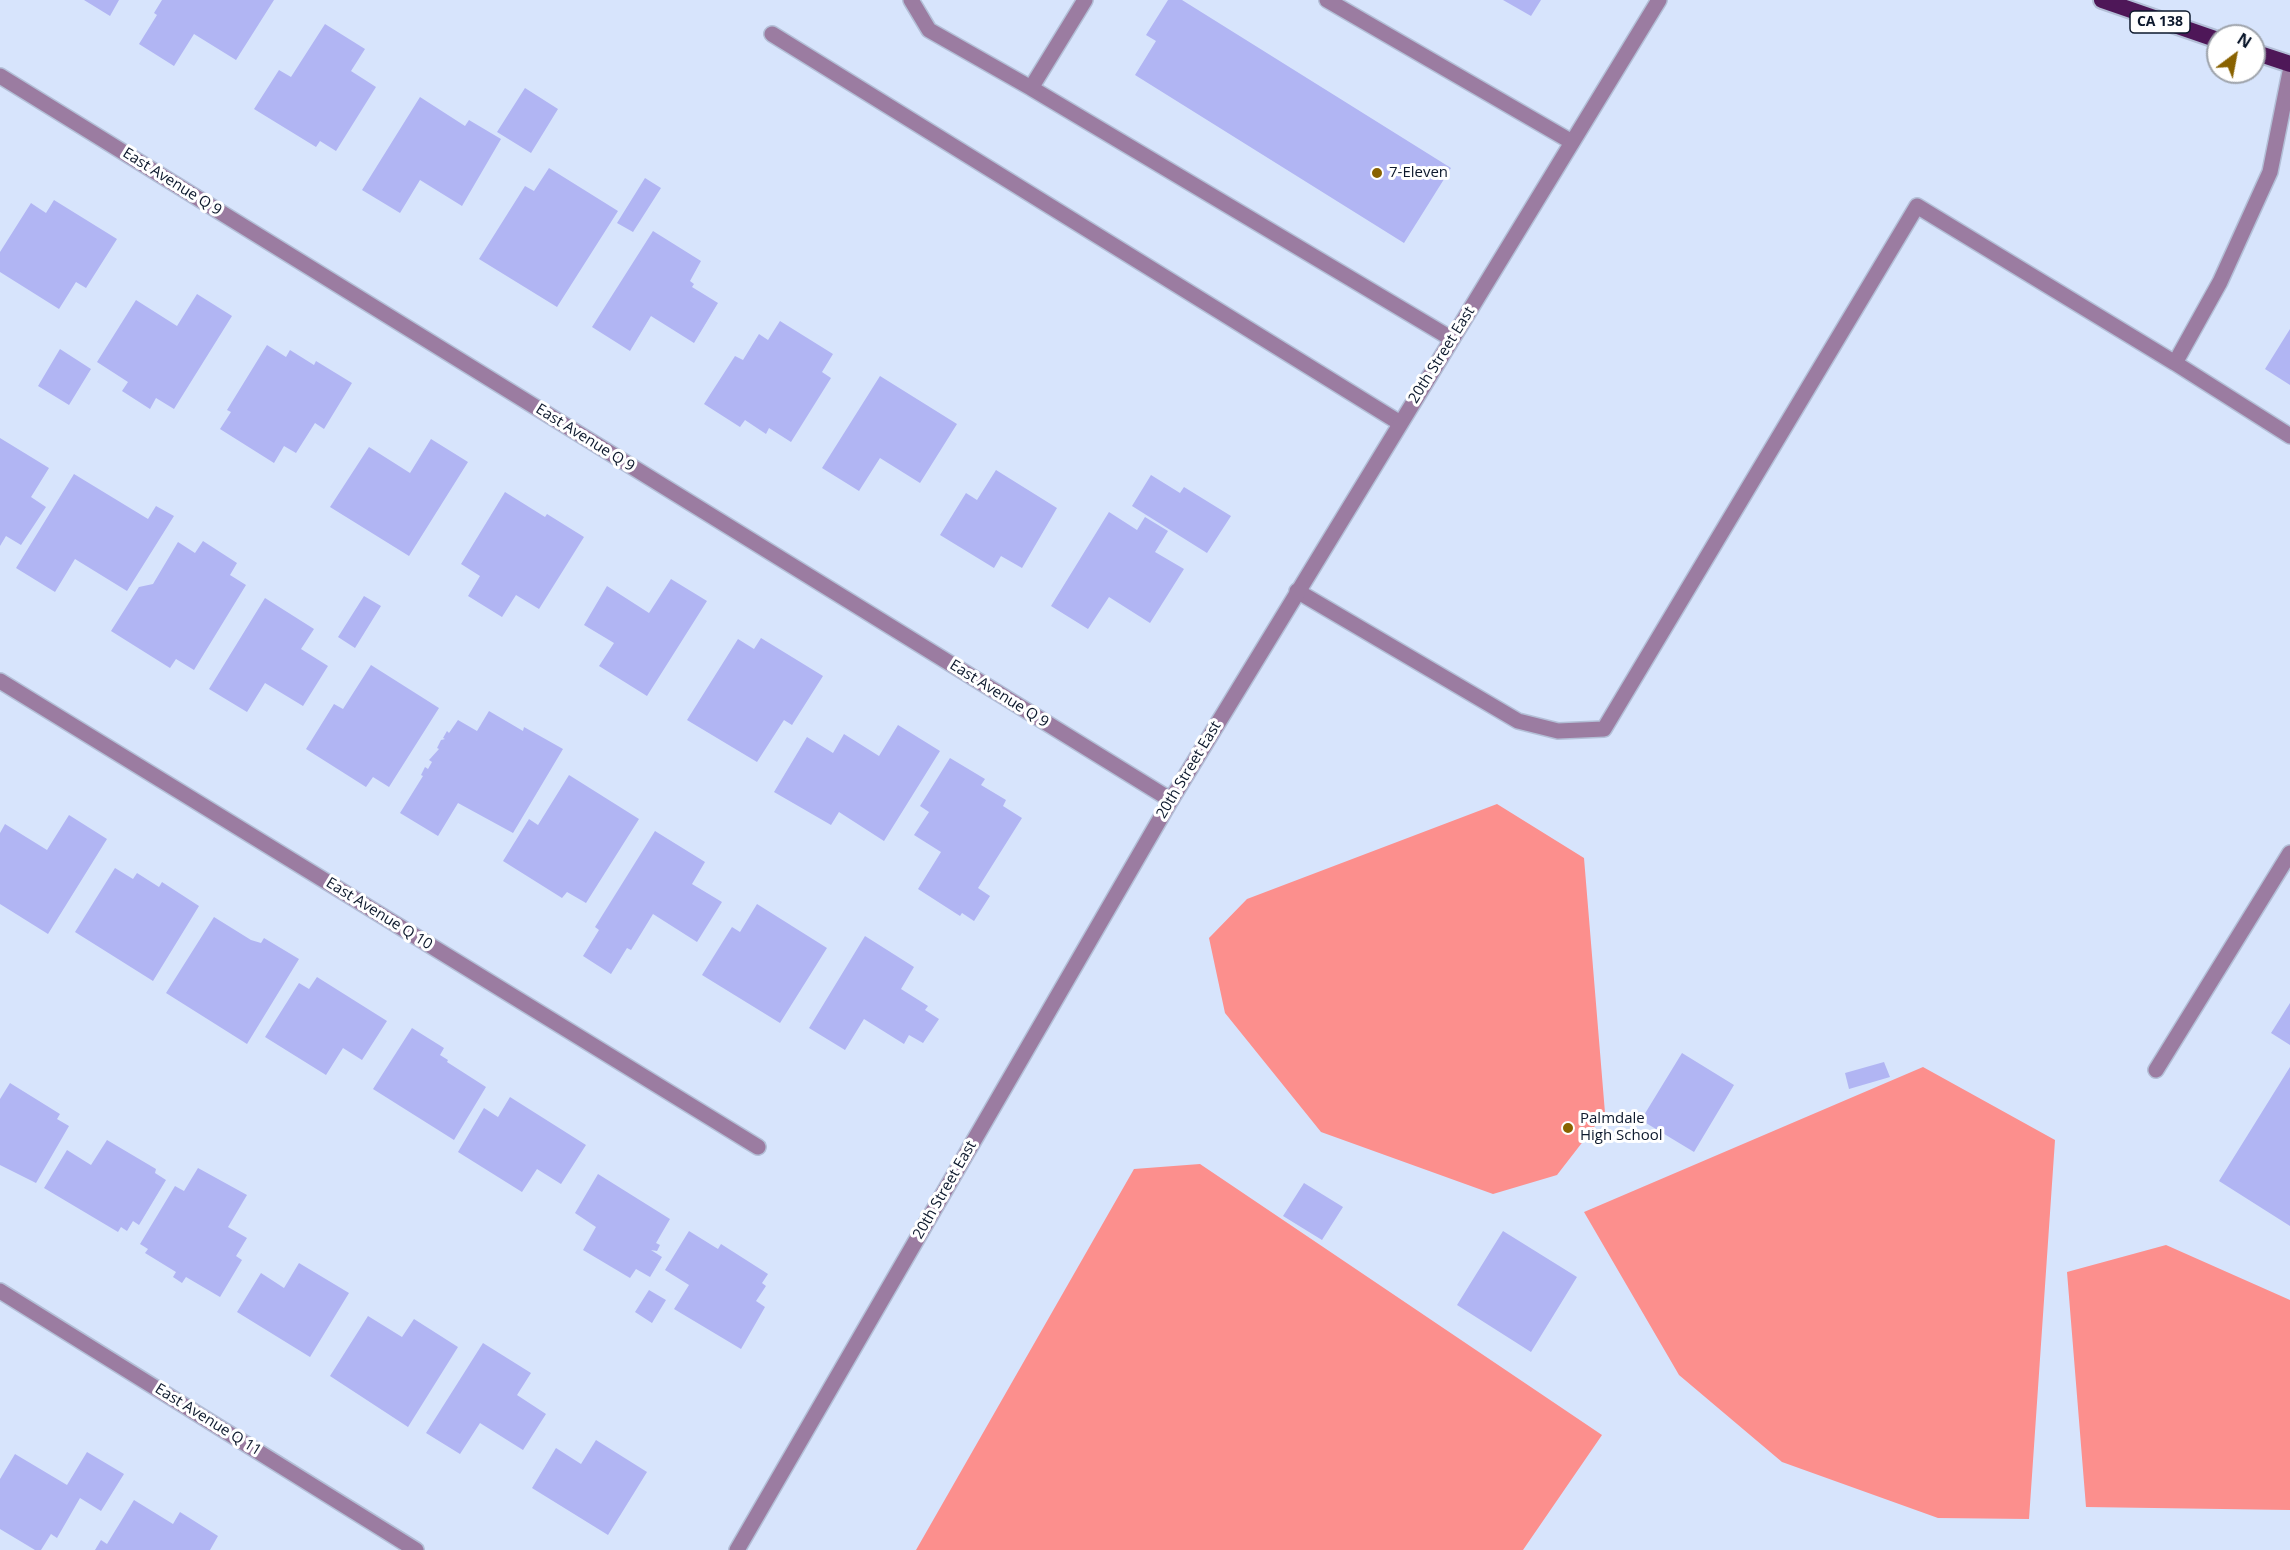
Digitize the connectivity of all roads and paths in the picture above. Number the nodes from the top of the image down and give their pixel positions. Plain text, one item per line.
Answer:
1 (911, 0) edge
2 (1085, 0) edge
3 (1327, 0) edge
4 (1659, 0) edge
5 (2102, 0) edge
6 (1354, 7) edge
7 (2139, 7) edge
8 (772, 34) dead end
9 (2206, 35) edge
10 (2266, 56) edge
11 (2290, 64) edge
12 (2290, 72) edge
13 (0, 76) edge
14 (1030, 88) junction
15 (1572, 142) junction
16 (1452, 339) junction
17 (2175, 363) junction
18 (1400, 423) junction
19 (2290, 436) edge
20 (1297, 591) junction
21 (0, 681) edge
22 (1171, 800) junction
23 (2290, 853) edge
24 (2156, 1070) dead end
25 (758, 1147) dead end
26 (0, 1291) edge
27 (417, 1550) edge
28 (737, 1550) edge

1 - 14 street
2 - 14 street
3 - 6 street
4 - 15 street, 20th Street East
5 - 7 highway, CA 138
6 - 15 street
7 - 9 highway, CA 138
8 - 18 street
10 - 11 highway
12 - 17 street
13 - 22 street, East Avenue Q 9
14 - 16 street
15 - 16 street, 20th Street East
16 - 18 street, 20th Street East
17 - 19 street
17 - 20 street
18 - 20 street, 20th Street East
20 - 22 street, 20th Street East
21 - 25 street, East Avenue Q 10
22 - 28 street, 20th Street East
23 - 24 street
26 - 27 street, East Avenue Q 11

